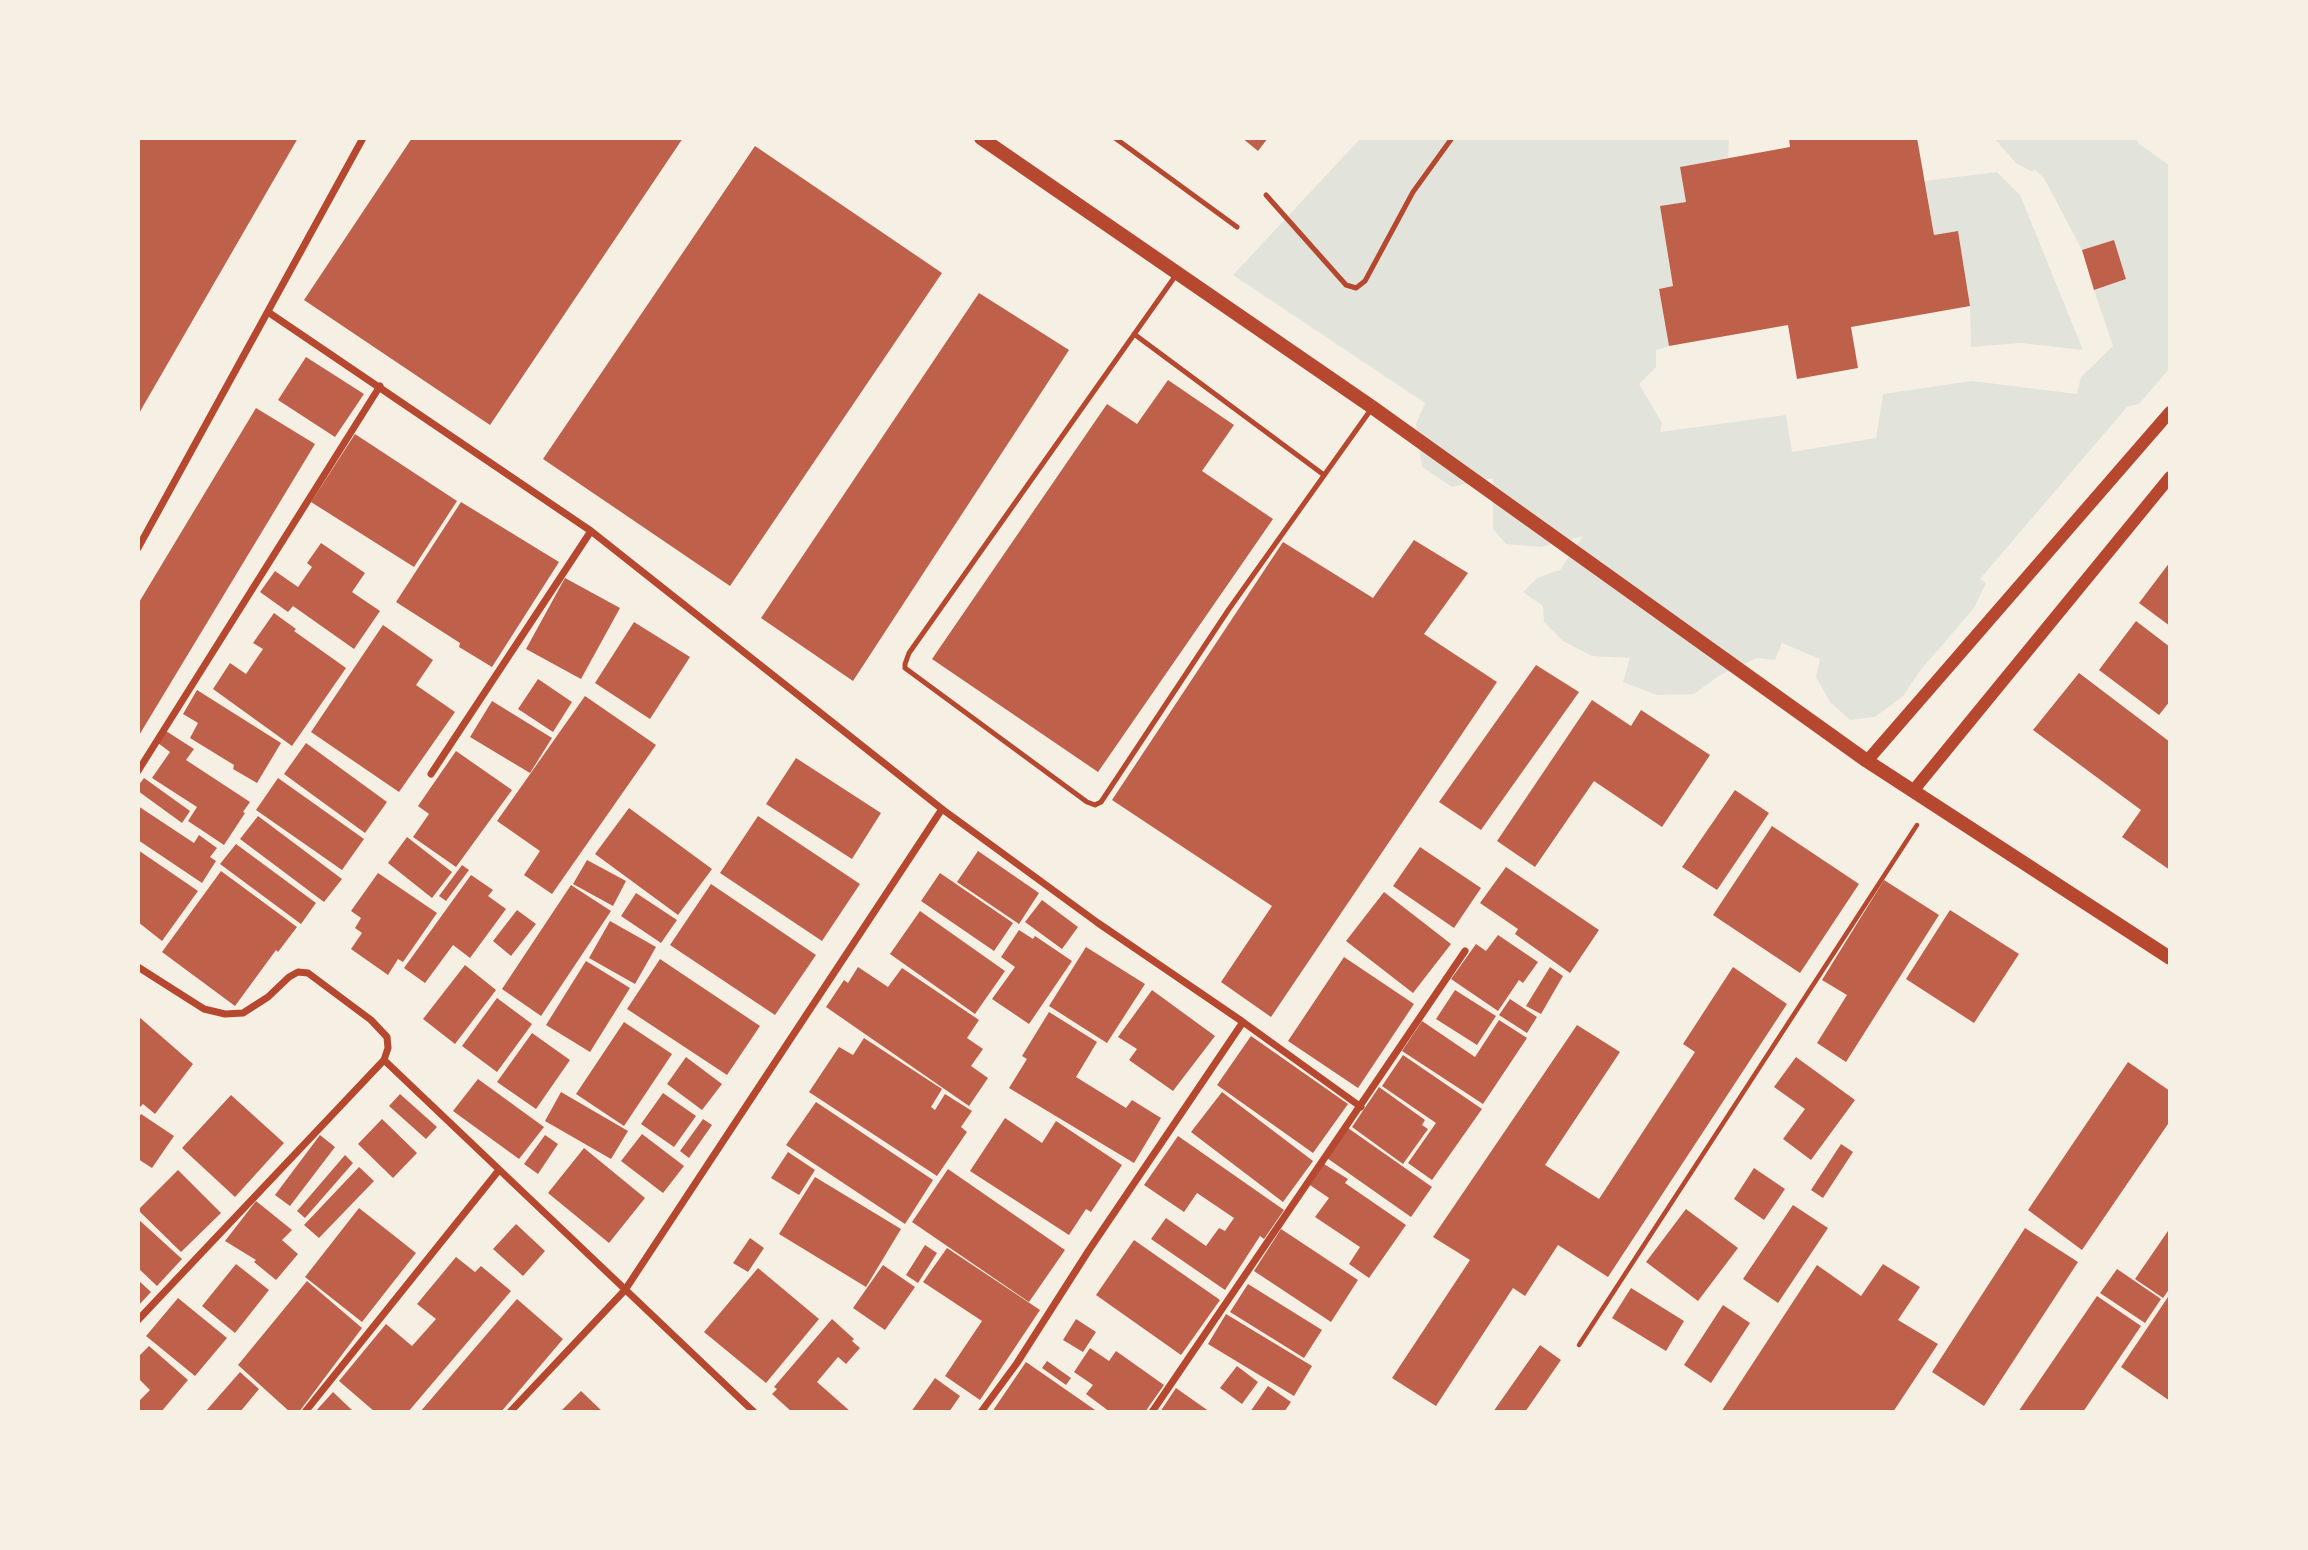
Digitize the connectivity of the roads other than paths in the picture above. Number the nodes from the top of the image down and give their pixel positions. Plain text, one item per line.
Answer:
1 (363, 138) edge
2 (981, 138) edge
3 (1115, 138) edge
4 (1452, 138) edge
5 (1266, 194) dead end
6 (1237, 227) dead end
7 (1178, 272) junction
8 (268, 312) junction
9 (1134, 334) junction
10 (380, 386) junction
11 (1372, 407) junction
12 (2170, 412) edge
13 (1324, 475) junction
14 (2170, 477) edge
15 (591, 531) junction
16 (138, 548) edge
17 (1867, 761) junction
18 (138, 771) edge
19 (431, 774) dead end
20 (1913, 791) junction
21 (942, 809) junction
22 (1465, 951) dead end
23 (2170, 958) edge
24 (138, 967) edge
25 (1243, 1022) junction
26 (384, 1060) junction
27 (1360, 1107) junction
28 (499, 1170) junction
29 (625, 1290) junction
30 (138, 1321) edge
31 (749, 1410) edge
32 (305, 1412) edge
33 (510, 1412) edge
34 (981, 1412) edge
35 (1152, 1412) edge

1 - 8 street
2 - 7 main road
3 - 6 lane
4 - 5 lane
7 - 9 lane
7 - 11 main road
8 - 10 street
8 - 16 street
9 - 13 lane
9 - 13 lane
10 - 15 street
10 - 18 street
11 - 13 lane
11 - 17 main road
12 - 17 street
14 - 20 street
15 - 19 street
15 - 21 street
17 - 20 main road
20 - 23 main road
21 - 25 street
21 - 29 street
22 - 27 street
24 - 26 street
25 - 27 street
25 - 34 street
26 - 28 street
26 - 30 street
27 - 35 street
28 - 29 street
28 - 32 street
29 - 31 street
29 - 33 street

